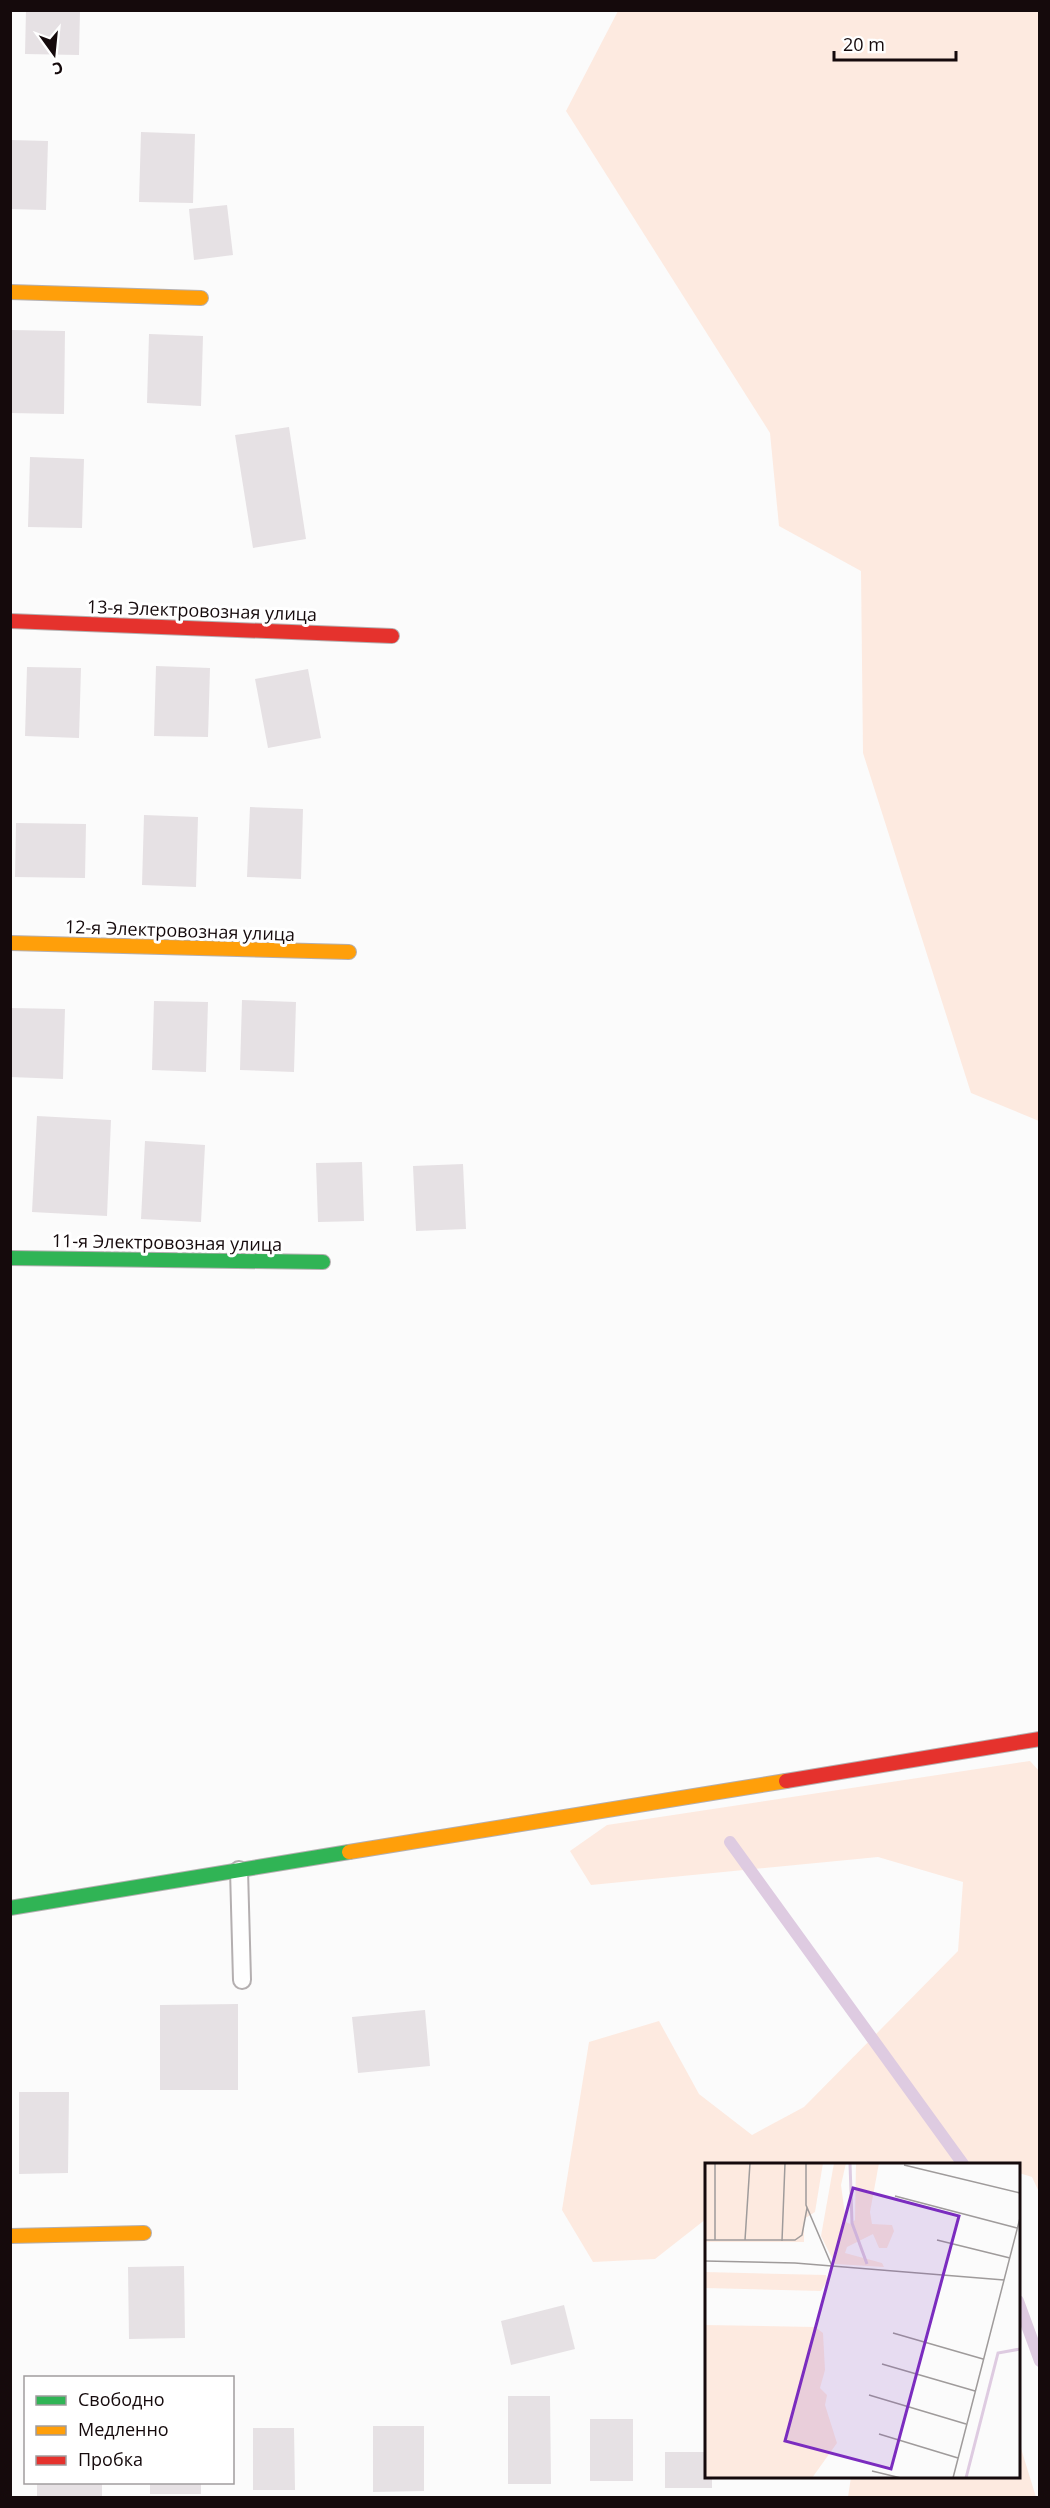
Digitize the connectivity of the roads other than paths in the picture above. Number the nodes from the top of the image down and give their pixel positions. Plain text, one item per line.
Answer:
1 (10, 292) edge
2 (201, 298) dead end
3 (10, 621) edge
4 (392, 636) dead end
5 (10, 943) edge
6 (349, 952) dead end
7 (10, 1258) edge
8 (324, 1262) dead end
9 (1040, 1739) edge
10 (239, 1870) junction
11 (10, 1908) edge
12 (242, 1980) dead end
13 (144, 2233) dead end
14 (10, 2236) edge

1 - 2 street
3 - 4 street, 13-я Электровозная улица
5 - 6 street, 12-я Электровозная улица
7 - 8 street, 11-я Электровозная улица
9 - 10 street
10 - 11 street
10 - 12 lane
13 - 14 street

